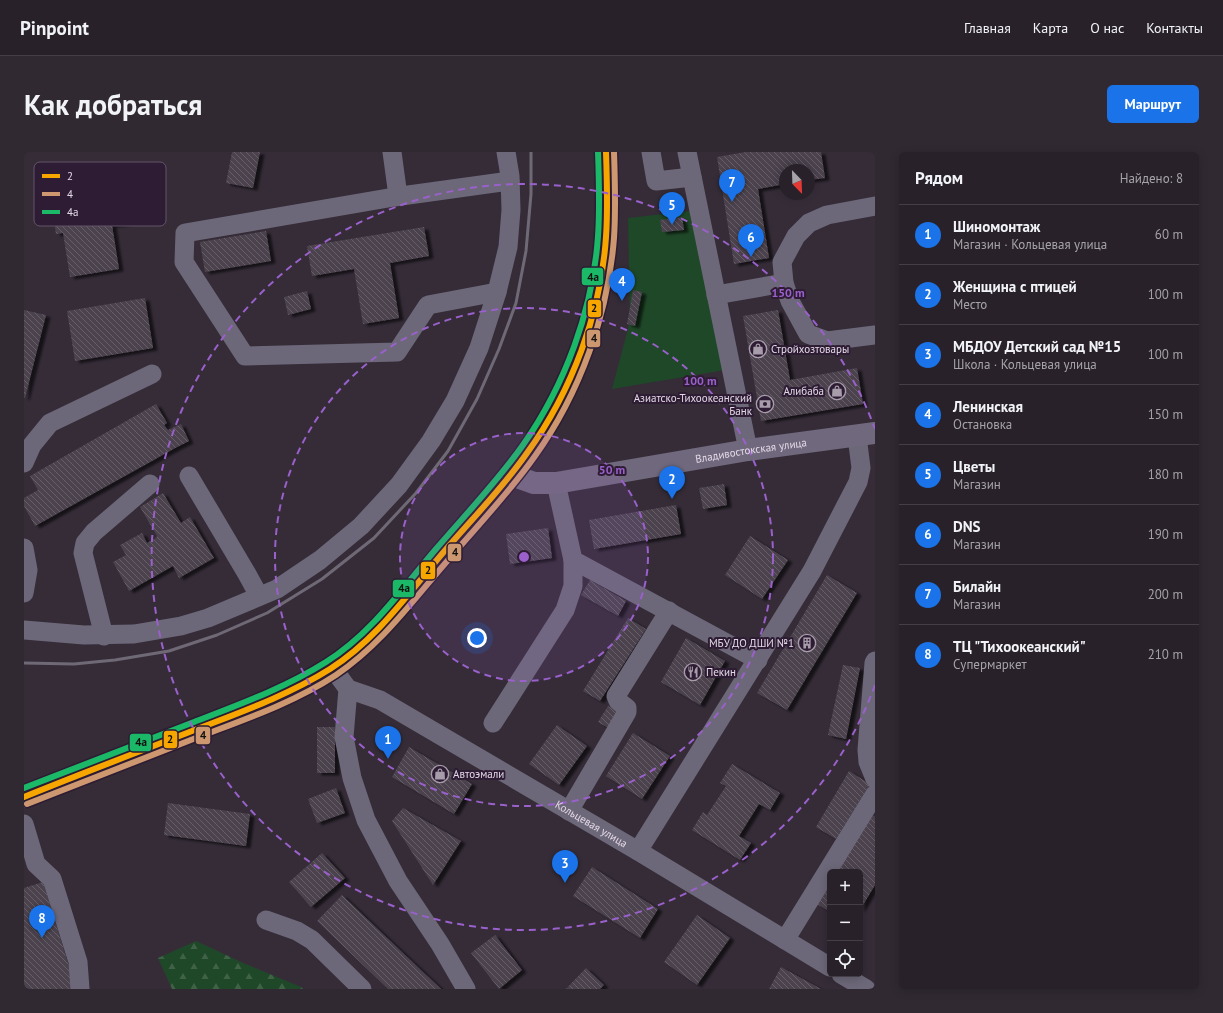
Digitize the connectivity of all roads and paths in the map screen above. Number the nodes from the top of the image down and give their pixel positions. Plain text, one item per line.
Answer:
1 (392, 152) edge
2 (506, 152) edge
3 (606, 152) edge
4 (651, 152) edge
5 (687, 152) edge
6 (692, 177) junction
7 (510, 181) junction
8 (398, 196) junction
9 (875, 206) edge
10 (784, 283) junction
11 (497, 292) junction
12 (716, 295) junction
13 (875, 335) edge
14 (152, 374) dead end
15 (866, 435) edge
16 (748, 450) junction
17 (24, 464) edge
18 (511, 475) junction
19 (189, 476) dead end
20 (556, 483) junction
21 (150, 484) dead end
22 (24, 548) edge
23 (573, 560) junction
24 (24, 593) edge
25 (259, 596) junction
26 (669, 611) junction
27 (24, 630) edge
28 (104, 636) junction
29 (758, 660) junction
30 (875, 661) edge
31 (332, 667) junction
32 (348, 689) junction
33 (493, 723) dead end
34 (875, 779) edge
35 (875, 794) edge
36 (24, 797) edge
37 (569, 811) junction
38 (24, 824) edge
39 (638, 851) junction
40 (30, 866) edge
41 (266, 920) dead end
42 (785, 940) junction
43 (827, 965) edge
44 (846, 977) edge
45 (80, 989) edge
46 (362, 989) edge
47 (466, 989) edge
48 (866, 989) edge

1 - 8 street
2 - 7 street
3 - 18 main road
4 - 6 street
5 - 6 street
6 - 12 street
7 - 8 street
7 - 11 street
8 - 11 street
9 - 10 street
10 - 12 street
10 - 13 street
11 - 25 street
12 - 16 street
14 - 17 street
15 - 16 main road, Владивостокская улица
15 - 29 street
16 - 20 main road, Владивостокская улица
18 - 20 main road, Владивостокская улица
18 - 31 main road
19 - 25 street
20 - 23 street
21 - 28 street
22 - 24 street
23 - 26 street
23 - 33 street
25 - 28 street
26 - 29 street
26 - 37 street
27 - 28 street
29 - 39 street
30 - 34 street
31 - 32 street
31 - 36 main road
32 - 37 street, Кольцевая улица
32 - 47 street
35 - 42 street
37 - 39 street, Кольцевая улица
38 - 40 street
39 - 42 street, Кольцевая улица
40 - 45 street
41 - 46 street
42 - 43 street, Кольцевая улица
44 - 48 street

